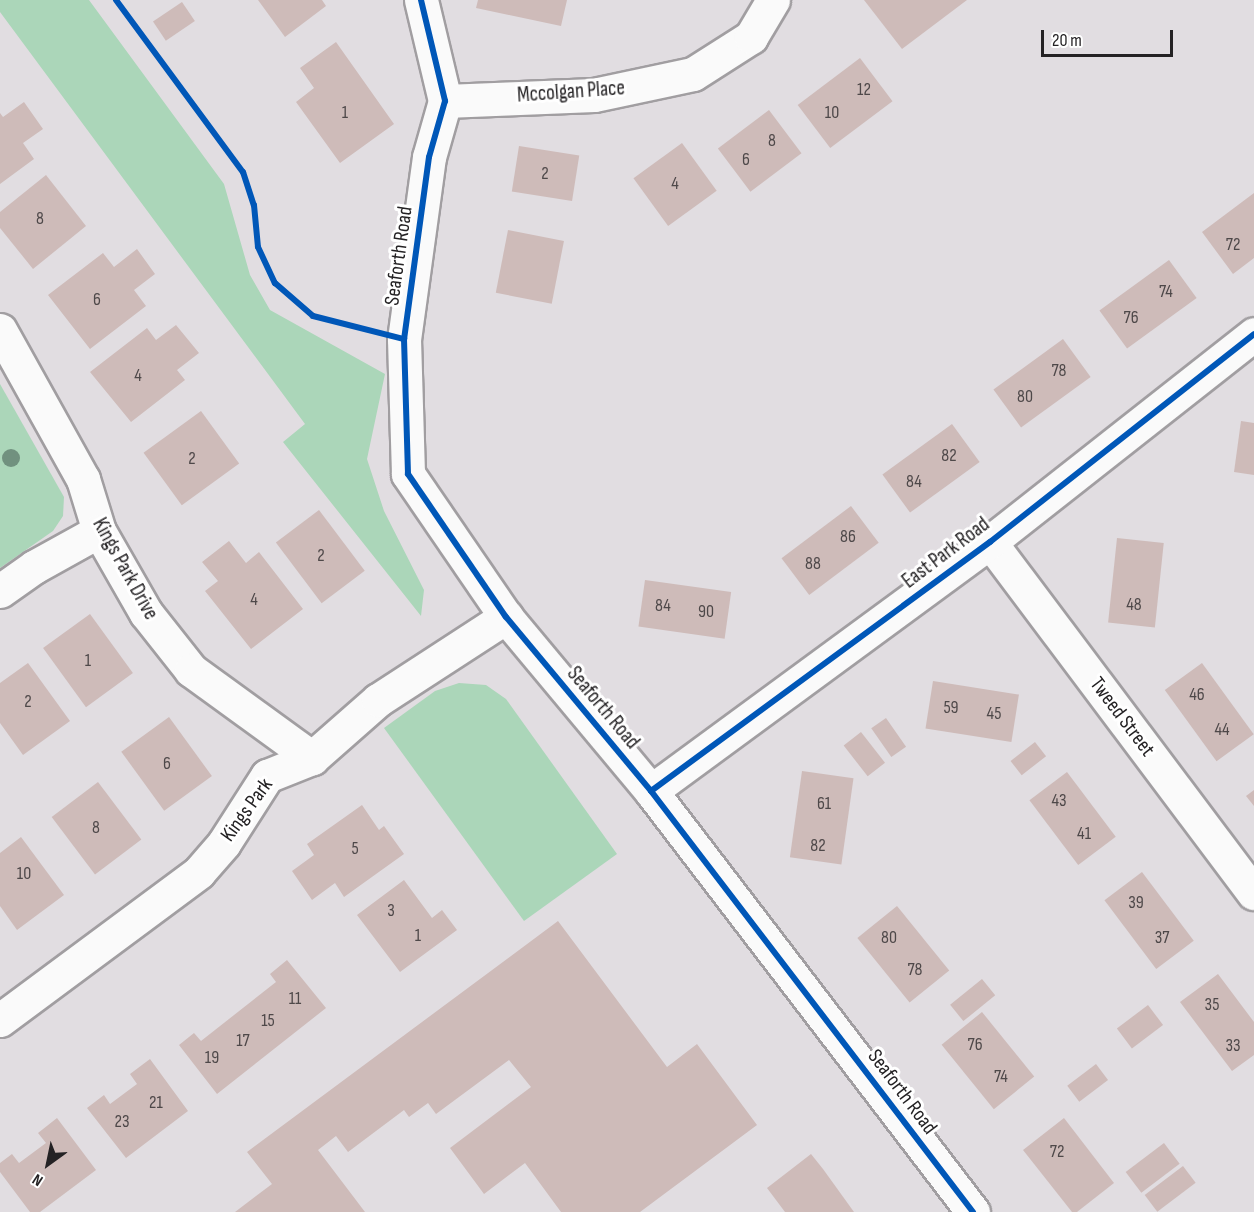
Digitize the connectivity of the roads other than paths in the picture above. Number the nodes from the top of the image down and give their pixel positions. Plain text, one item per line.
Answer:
1 (421, 0) edge
2 (772, 0) edge
3 (445, 101) junction
4 (0, 330) edge
5 (1254, 334) edge
6 (99, 531) junction
7 (990, 542) junction
8 (0, 591) edge
9 (506, 617) junction
10 (312, 758) junction
11 (651, 791) junction
12 (1254, 892) edge
13 (0, 1020) edge
14 (973, 1212) edge

1 - 3 street
2 - 3 street, Mccolgan Place
3 - 9 street, Seaforth Road
4 - 6 street, Kings Park Drive
5 - 7 street, East Park Road
6 - 8 street
6 - 10 street, Kings Park Drive
7 - 11 street, East Park Road
7 - 12 street, Tweed Street
9 - 10 street, Kings Park
9 - 11 street, Seaforth Road
10 - 13 street, Kings Park
11 - 14 street, Seaforth Road

